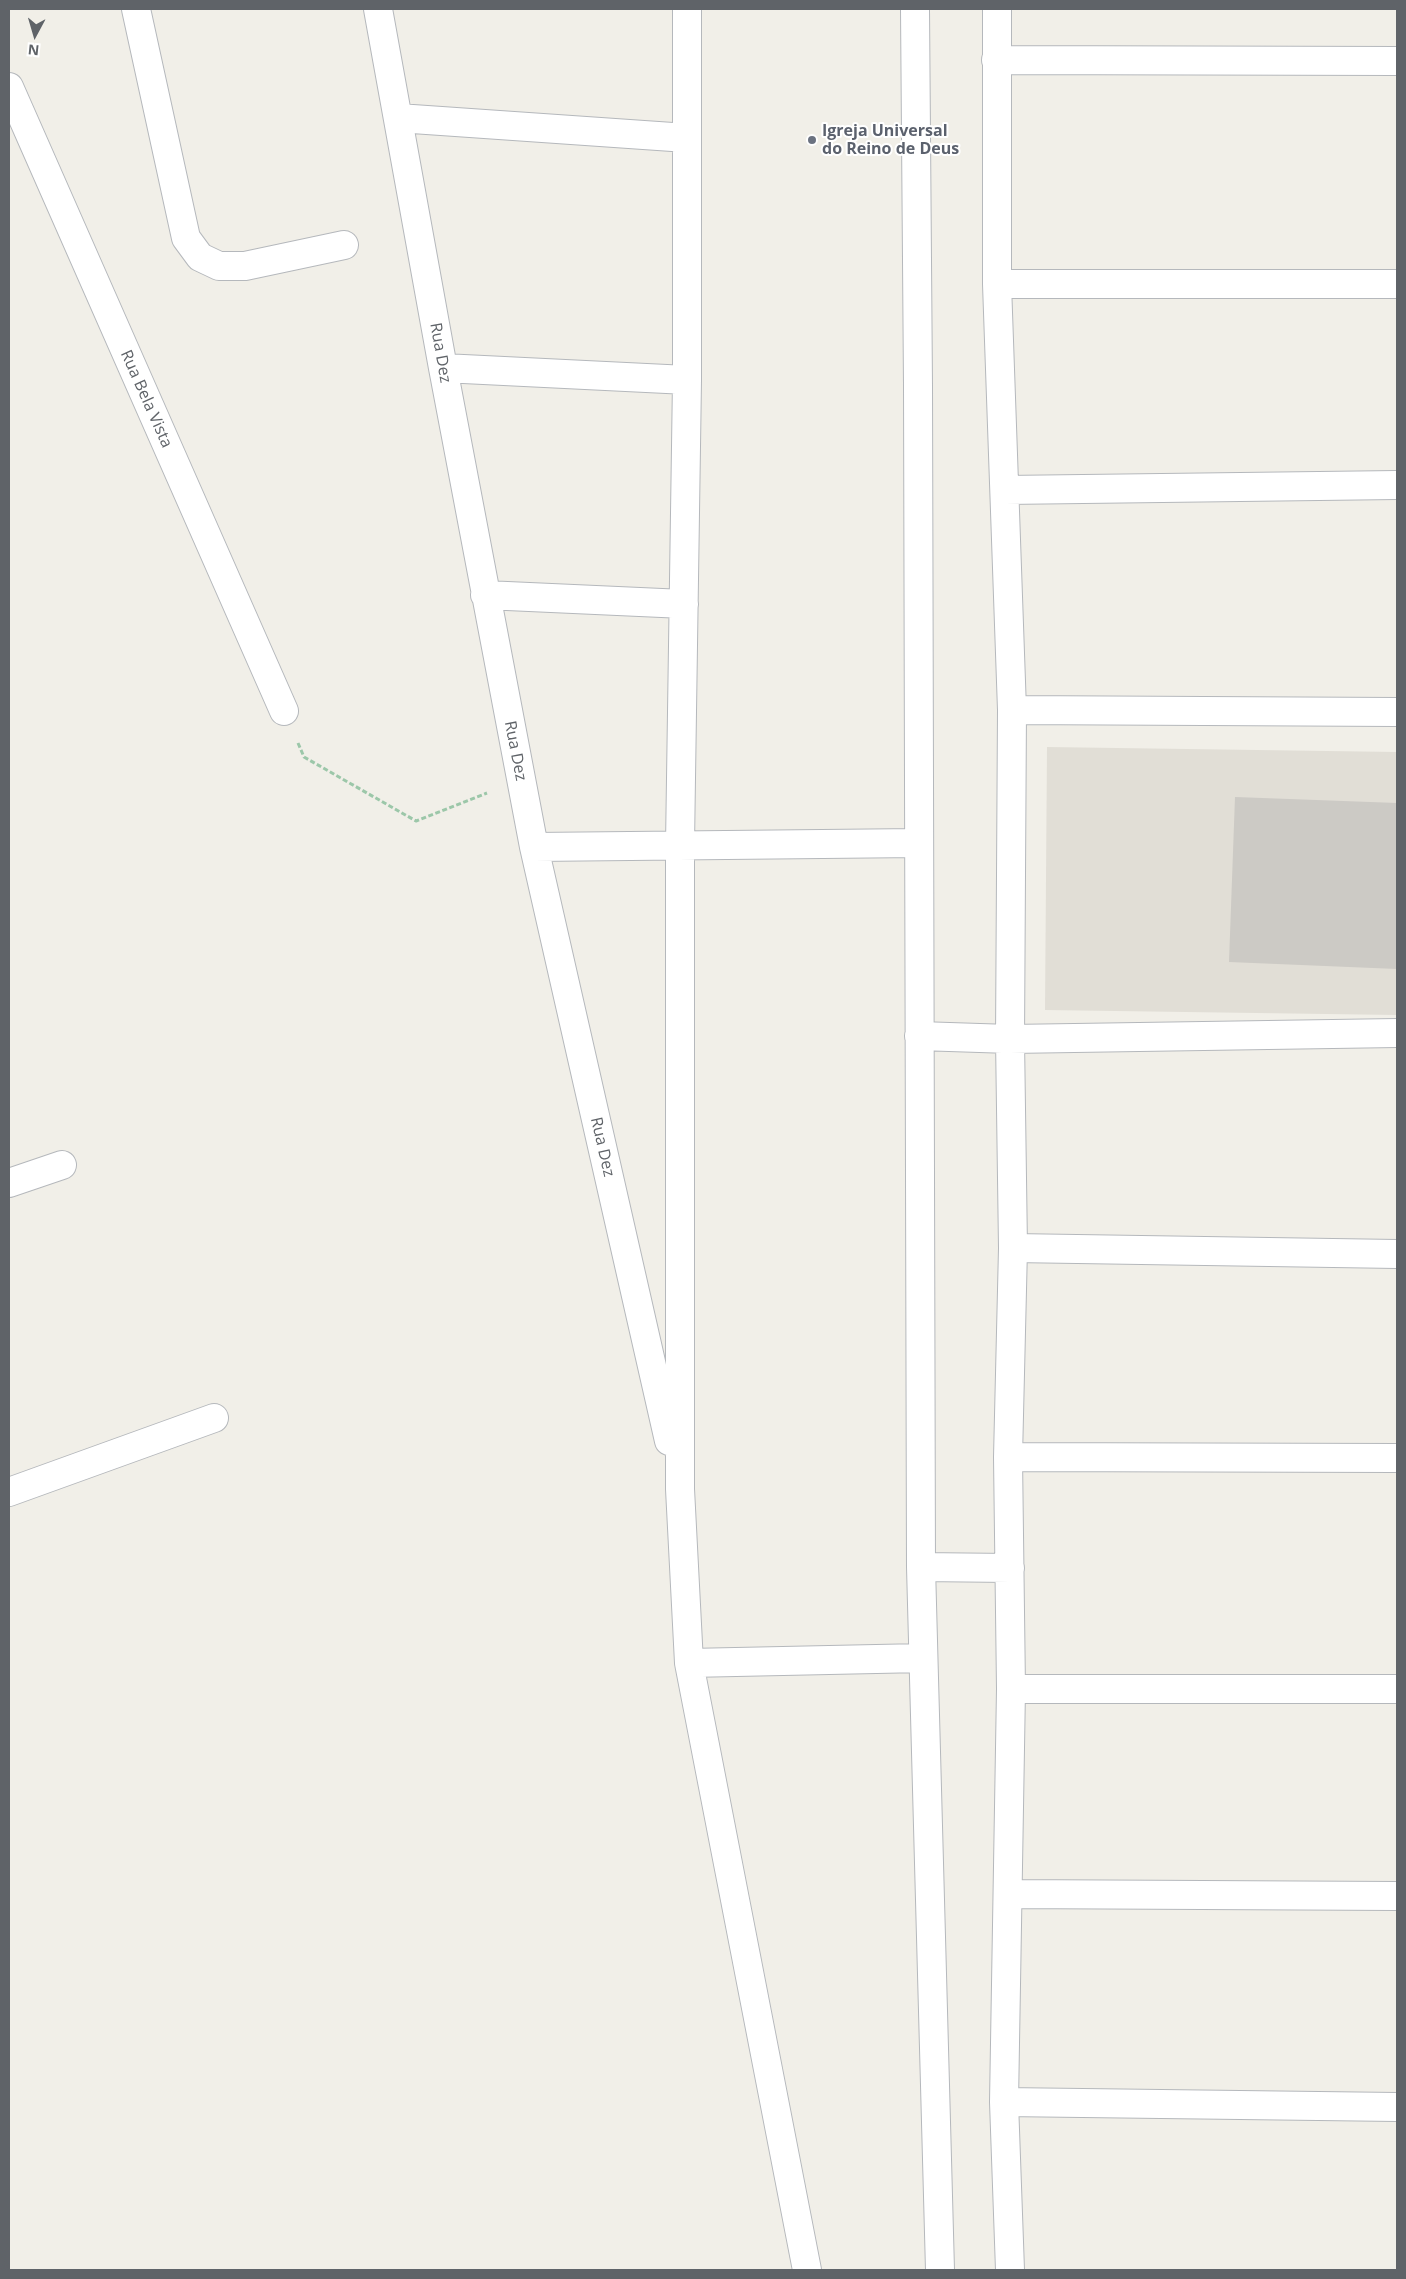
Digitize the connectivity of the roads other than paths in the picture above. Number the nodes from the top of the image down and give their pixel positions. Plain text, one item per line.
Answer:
1 (136, 9) edge
2 (378, 9) edge
3 (687, 9) edge
4 (914, 9) edge
5 (997, 9) edge
6 (996, 60) junction
7 (1397, 61) edge
8 (9, 87) edge
9 (398, 118) junction
10 (687, 138) junction
11 (344, 246) dead end
12 (997, 284) junction
13 (1397, 284) edge
14 (443, 368) junction
15 (687, 380) junction
16 (1397, 485) edge
17 (1005, 490) junction
18 (485, 595) junction
19 (684, 604) junction
20 (1012, 710) junction
21 (284, 711) road end
22 (1397, 712) edge
23 (918, 843) junction
24 (680, 845) junction
25 (534, 847) junction
26 (1397, 1033) edge
27 (919, 1036) junction
28 (1010, 1039) junction
29 (62, 1165) dead end
30 (9, 1183) edge
31 (1013, 1248) junction
32 (1397, 1254) edge
33 (214, 1418) dead end
34 (1008, 1457) junction
35 (1397, 1458) edge
36 (680, 1489) junction
37 (9, 1492) edge
38 (921, 1568) junction
39 (1010, 1568) junction
40 (923, 1658) junction
41 (689, 1663) junction
42 (1397, 1688) edge
43 (1011, 1689) junction
44 (1008, 1894) junction
45 (1397, 1896) edge
46 (1004, 2102) junction
47 (1397, 2107) edge
48 (807, 2270) edge
49 (940, 2270) edge
50 (1010, 2270) edge

1 - 11 street
2 - 9 street, Rua Dez
3 - 10 street
4 - 23 street
5 - 6 street
6 - 7 street
6 - 12 street
8 - 21 street, Rua Bela Vista
9 - 10 street
9 - 14 street, Rua Dez
10 - 15 street
12 - 13 street
12 - 17 street
14 - 15 street
14 - 18 street, Rua Dez
15 - 19 street
16 - 17 street
17 - 20 street
18 - 19 street
18 - 25 street, Rua Dez
19 - 24 street
20 - 22 street
20 - 28 street
23 - 24 street
23 - 27 street
24 - 25 street
24 - 36 street
25 - 36 street, Rua Dez
26 - 28 street
27 - 28 street
27 - 38 street
28 - 31 street
29 - 30 street
31 - 32 street
31 - 34 street
33 - 37 street
34 - 35 street
34 - 39 street
36 - 41 street
38 - 39 street
38 - 40 street
39 - 43 street
40 - 41 street
40 - 49 street
41 - 48 street
42 - 43 street
43 - 44 street
44 - 45 street
44 - 46 street
46 - 47 street
46 - 50 street

